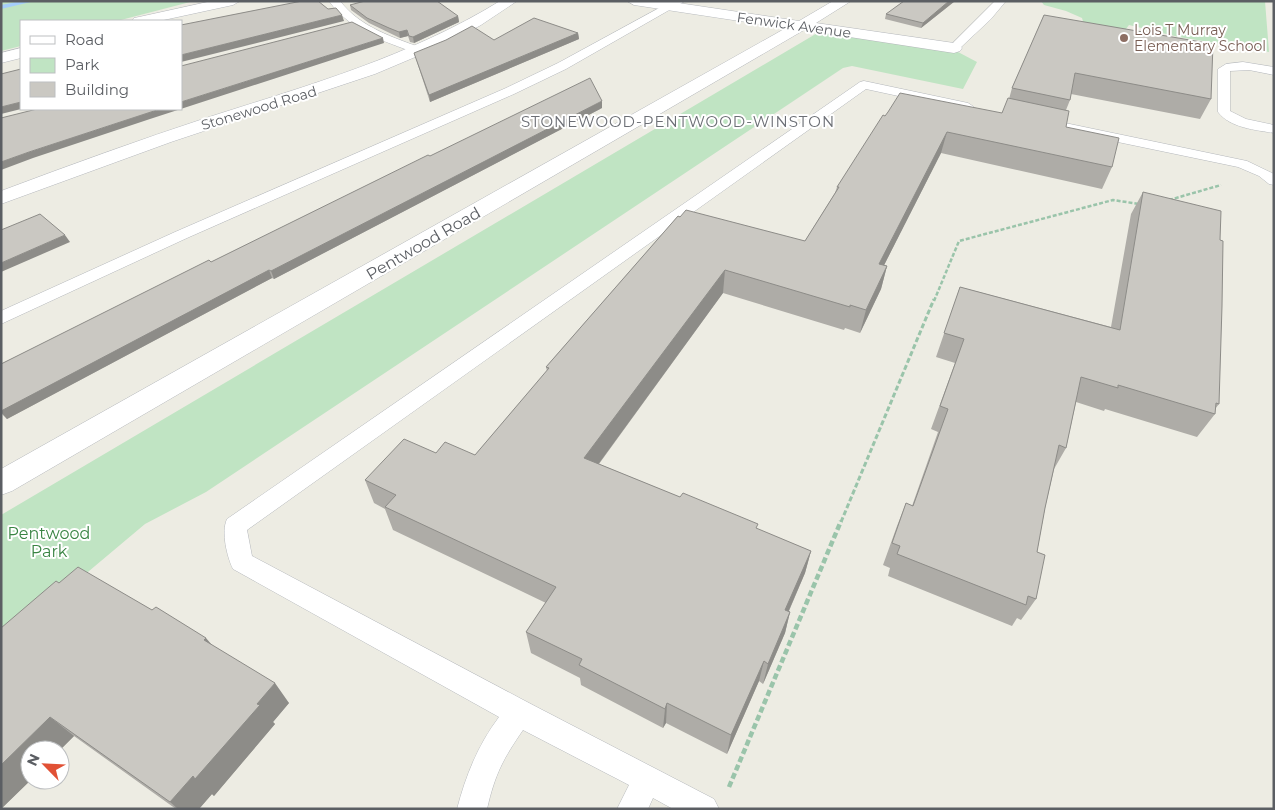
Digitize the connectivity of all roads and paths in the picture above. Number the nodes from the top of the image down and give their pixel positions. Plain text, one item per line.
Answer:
1 (233, 1) edge
2 (334, 1) edge
3 (510, 1) edge
4 (634, 1) edge
5 (844, 1) edge
6 (1001, 1) edge
7 (675, 4) edge
8 (144, 20) edge
9 (803, 26) junction
10 (954, 48) joint
11 (420, 51) junction
12 (20, 53) edge
13 (1, 58) edge
14 (1274, 71) edge
15 (980, 109) edge
16 (1029, 119) edge
17 (1274, 129) edge
18 (1269, 177) edge
19 (1, 198) edge
20 (1168, 200) edge
21 (1149, 206) edge
22 (1, 318) edge
23 (1, 483) edge
24 (519, 713) junction
25 (648, 779) junction
26 (728, 790) dead end
27 (472, 809) edge
28 (632, 809) edge
29 (704, 809) edge

1 - 8 street
2 - 11 lane
3 - 11 street, Stonewood Road
4 - 7 street, Fenwick Avenue
5 - 9 street, Pentwood Road
6 - 10 lane
7 - 9 street, Fenwick Avenue
7 - 22 lane
9 - 10 street, Fenwick Avenue
9 - 23 street, Pentwood Road
11 - 19 street, Stonewood Road
12 - 13 street
14 - 17 lane
15 - 24 lane
16 - 18 lane
18 - 20 path
21 - 26 path
24 - 25 lane
24 - 27 lane
25 - 28 lane
25 - 29 lane

